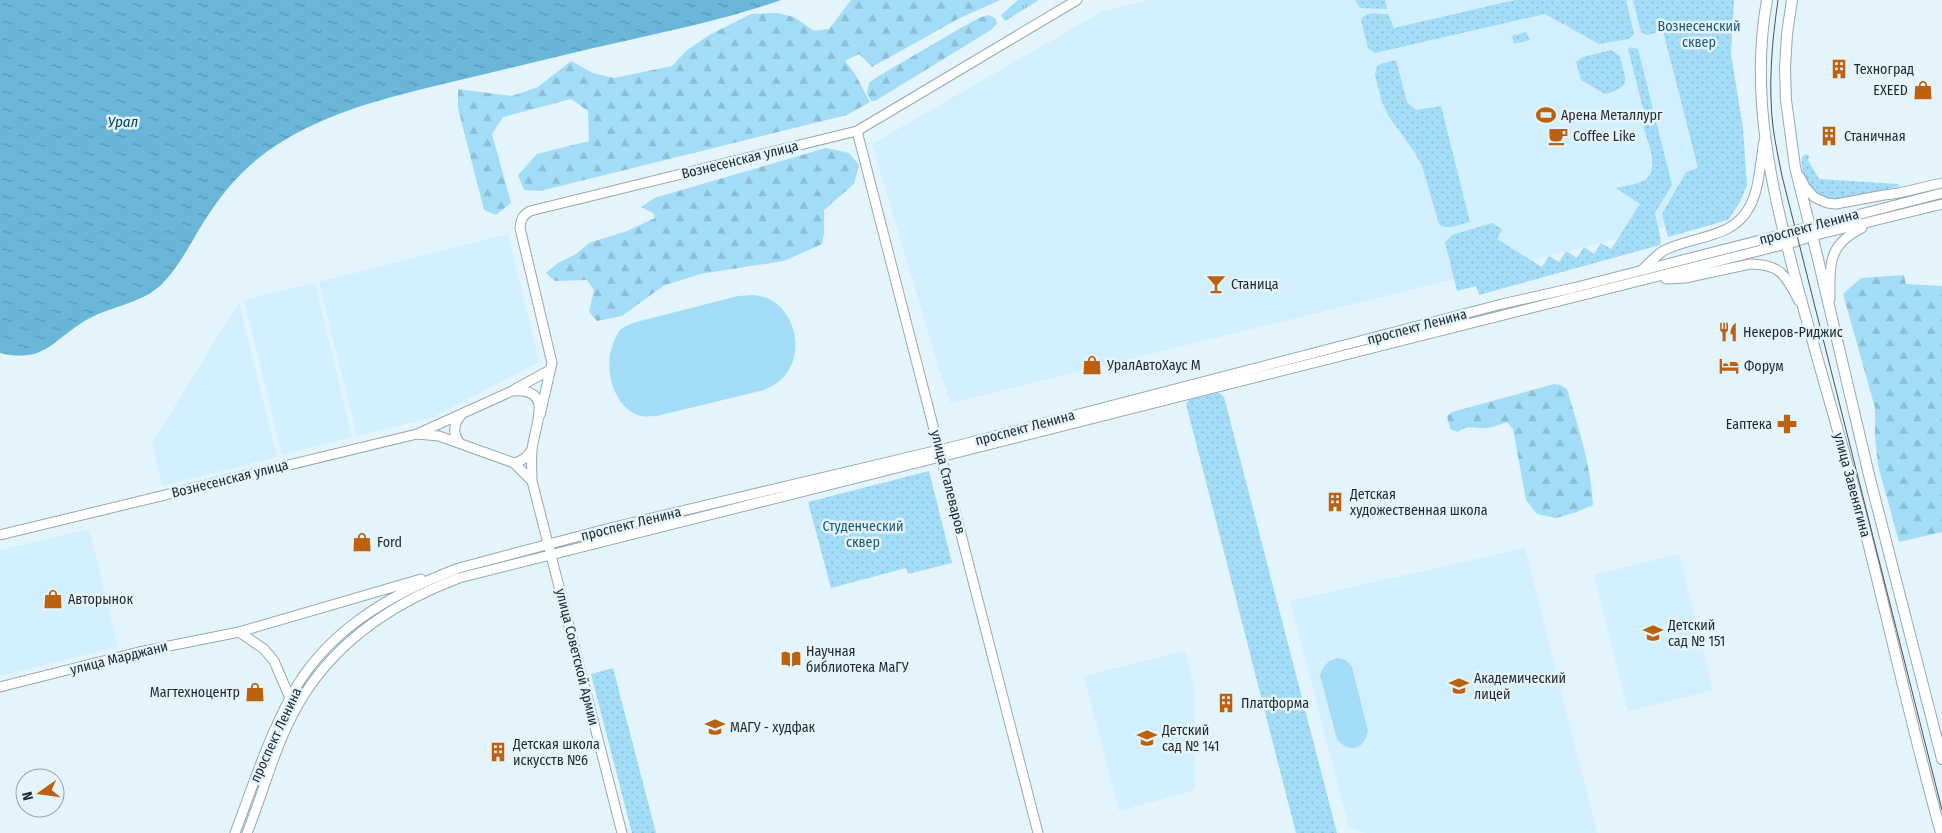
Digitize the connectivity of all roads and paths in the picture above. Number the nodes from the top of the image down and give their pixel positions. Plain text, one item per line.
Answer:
1 (1078, 0) edge
2 (1768, 0) edge
3 (1792, 0) edge
4 (857, 131) junction
5 (1765, 136) junction
6 (1794, 167) junction
7 (1942, 183) edge
8 (1942, 193) edge
9 (1942, 204) edge
10 (1877, 220) junction
11 (1811, 232) junction
12 (1785, 239) junction
13 (1642, 275) junction
14 (1830, 309) junction
15 (1806, 315) junction
16 (551, 367) junction
17 (512, 391) junction
18 (464, 412) junction
19 (540, 415) junction
20 (417, 434) junction
21 (459, 442) junction
22 (532, 449) junction
23 (941, 453) junction
24 (514, 463) junction
25 (532, 481) junction
26 (0, 534) edge
27 (549, 545) junction
28 (551, 555) junction
29 (458, 568) junction
30 (239, 632) junction
31 (0, 688) edge
32 (290, 698) junction
33 (1942, 759) edge
34 (235, 833) edge
35 (247, 833) edge
36 (622, 833) edge
37 (1038, 833) edge
38 (1941, 833) edge

1 - 4 main road, Вознесенская улица
2 - 5 main road, улица Завенягина
3 - 6 main road, улица Завенягина
4 - 16 main road, Вознесенская улица
4 - 23 main road, улица Сталеваров
5 - 12 main road, улица Завенягина
5 - 13 main road, улица Завенягина
6 - 7 main road, проспект Ленина
6 - 11 main road, улица Завенягина
8 - 11 main road, проспект Ленина
9 - 10 main road, проспект Ленина
10 - 11 main road, проспект Ленина
10 - 14 main road, улица Завенягина
11 - 12 main road, проспект Ленина
11 - 14 main road, улица Завенягина
12 - 13 main road, проспект Ленина
12 - 15 main road, улица Завенягина
13 - 15 main road, проспект Ленина
13 - 23 main road, проспект Ленина
14 - 33 main road, улица Завенягина
15 - 38 main road, улица Завенягина
16 - 17 main road
16 - 19 main road
17 - 18 main road
17 - 19 main road
18 - 20 main road
18 - 21 main road
19 - 22 main road
20 - 21 main road, Вознесенская улица
20 - 26 main road, Вознесенская улица
21 - 24 main road
22 - 24 main road
22 - 25 main road, улица Советской Армии
23 - 27 main road, проспект Ленина
23 - 28 main road, проспект Ленина
23 - 37 main road, улица Сталеваров
24 - 25 main road
25 - 27 main road, улица Советской Армии
27 - 28 main road, улица Советской Армии
27 - 29 main road, проспект Ленина
28 - 35 main road, проспект Ленина
28 - 36 main road, улица Советской Армии
29 - 30 main road, улица Марджани
29 - 32 main road, проспект Ленина
30 - 31 main road, улица Марджани
30 - 32 main road
32 - 34 main road, проспект Ленина

